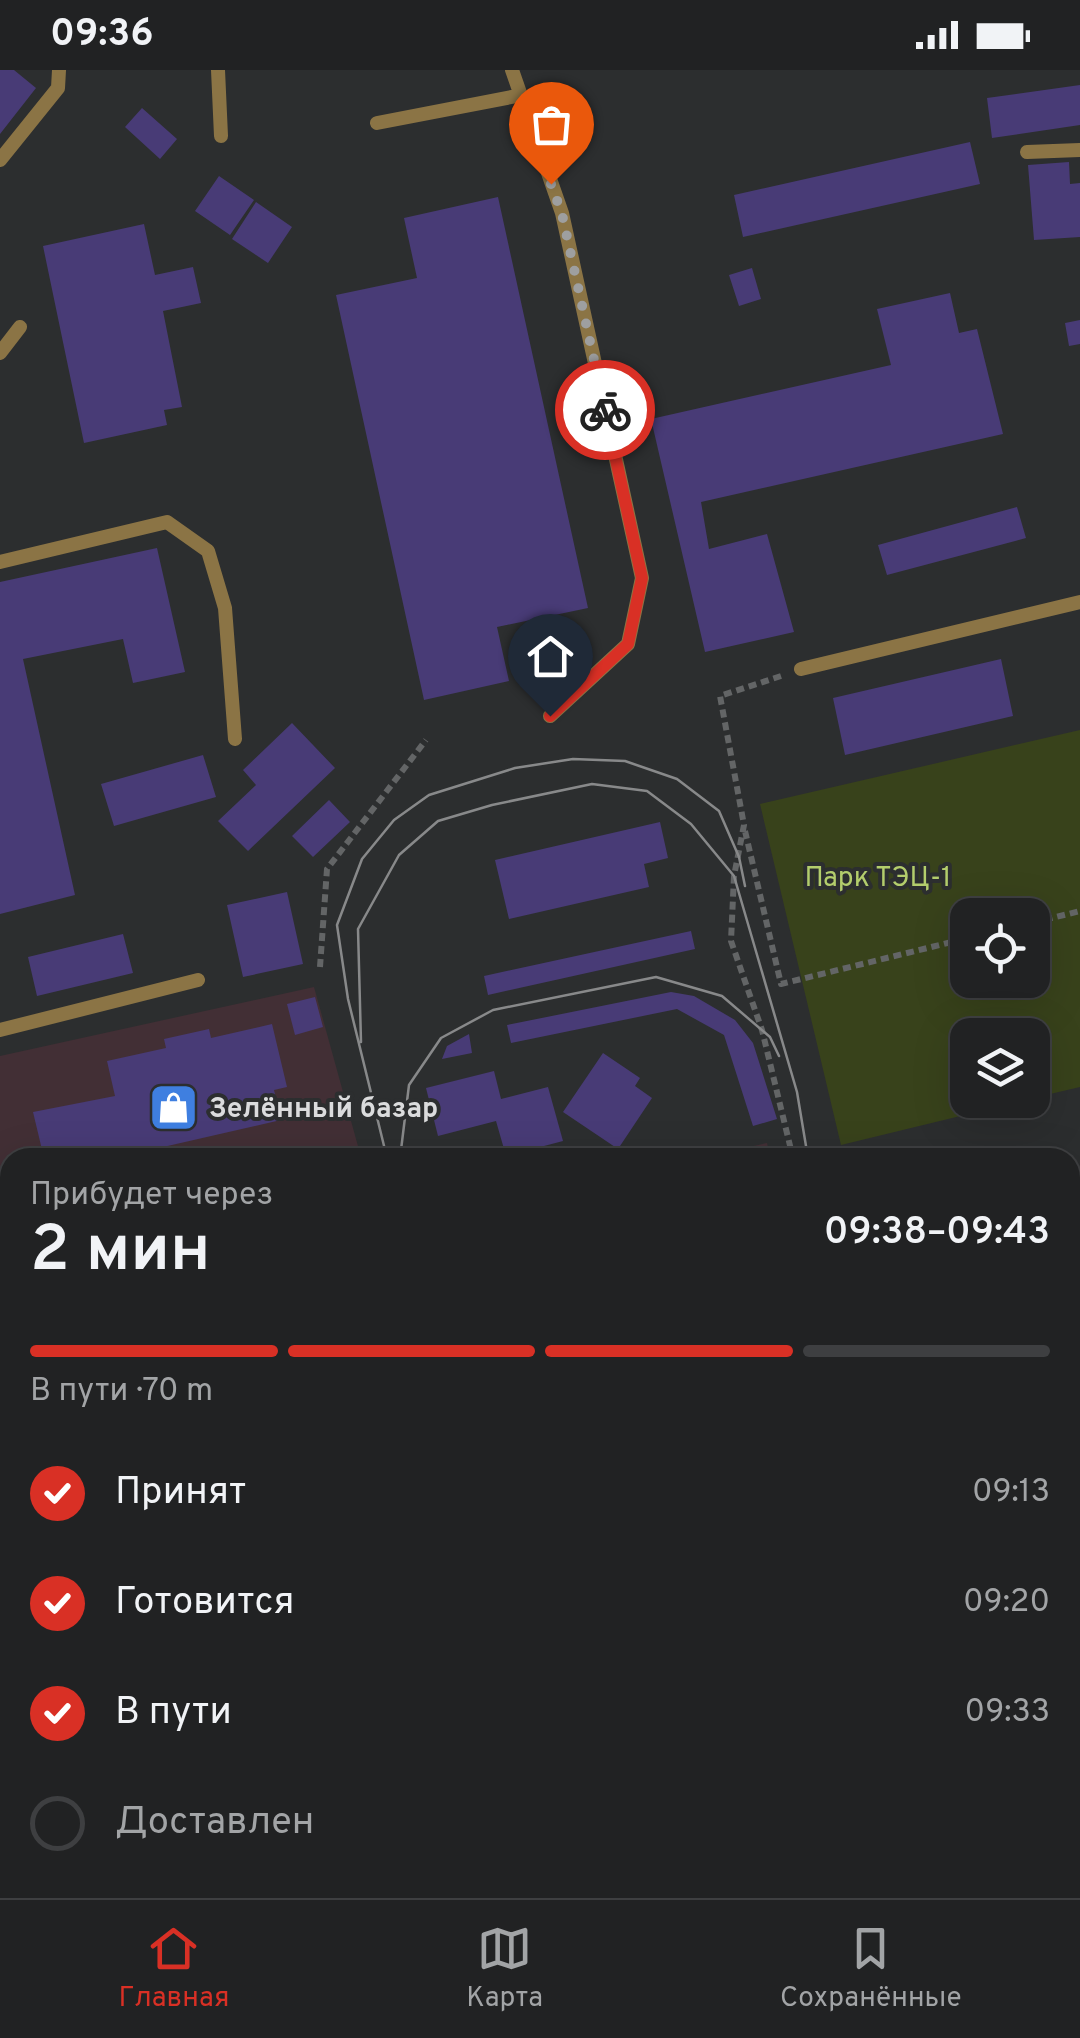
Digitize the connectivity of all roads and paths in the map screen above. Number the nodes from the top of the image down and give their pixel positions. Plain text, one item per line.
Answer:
1 (59, 70) edge
2 (218, 70) edge
3 (512, 70) edge
4 (518, 96) junction
5 (376, 123) dead end
6 (221, 136) dead end
7 (1080, 150) edge
8 (1027, 152) dead end
9 (0, 160) edge
10 (20, 326) dead end
11 (0, 354) edge
12 (0, 562) edge
13 (1080, 602) edge
14 (801, 669) joint
15 (550, 716) dead end
16 (235, 739) dead end
17 (426, 740) dead end
18 (744, 825) junction
19 (1080, 911) edge
20 (1050, 918) edge
21 (950, 942) edge
22 (320, 967) dead end
23 (198, 980) dead end
24 (0, 1030) edge
25 (791, 1148) edge

1 - 9 lane
2 - 6 lane
3 - 4 lane
4 - 5 lane
4 - 15 lane
7 - 8 lane
10 - 11 lane
12 - 16 lane
13 - 14 lane
14 - 18 path
17 - 22 path
18 - 21 path
18 - 25 path
19 - 20 path
23 - 24 lane

